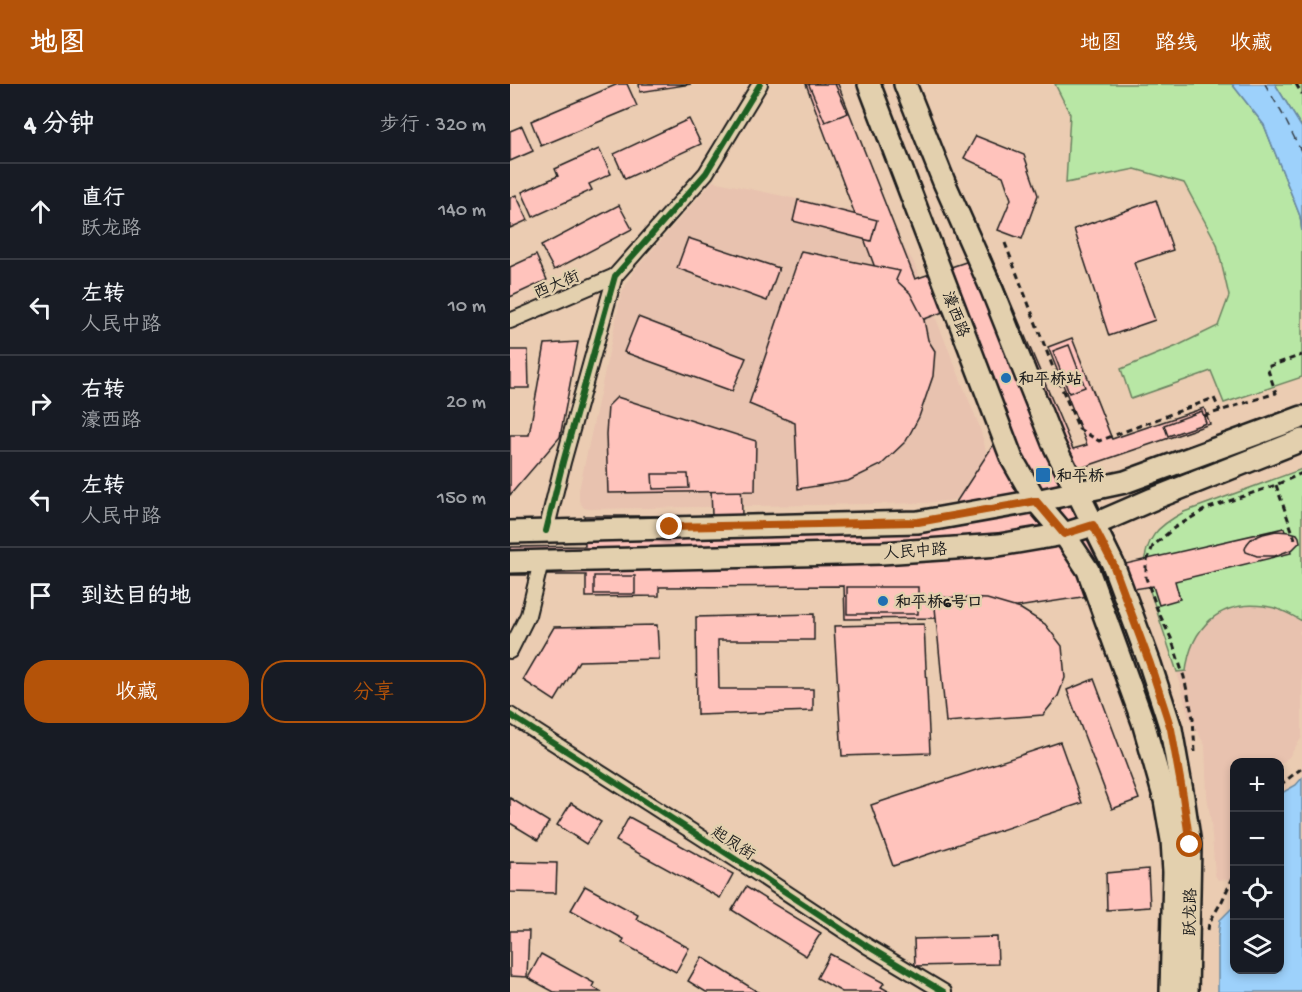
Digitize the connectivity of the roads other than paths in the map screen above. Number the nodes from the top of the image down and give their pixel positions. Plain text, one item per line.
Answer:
1 (760, 84) edge
2 (869, 84) edge
3 (905, 84) edge
4 (615, 276) junction
5 (510, 321) edge
6 (1301, 417) edge
7 (1302, 440) edge
8 (1077, 492) junction
9 (1036, 501) junction
10 (1093, 525) junction
11 (546, 531) junction
12 (510, 532) edge
13 (1064, 534) junction
14 (510, 562) edge
15 (541, 562) junction
16 (510, 651) edge
17 (510, 714) edge
18 (944, 992) edge
19 (1171, 992) edge
20 (1187, 992) edge

1 - 4 street
2 - 9 main road, 濠西路
3 - 8 main road
4 - 5 street, 西大街
4 - 11 street
6 - 8 main road, 人民中路
7 - 10 main road, 人民中路
8 - 9 main road, 人民中路
8 - 10 main road
9 - 11 main road, 人民中路
9 - 13 main road, 濠西路
10 - 13 main road, 人民中路
10 - 20 main road, 跃龙路
11 - 12 main road, 人民中路
13 - 15 main road, 人民中路
13 - 19 main road, 跃龙路
14 - 15 main road, 人民中路
15 - 16 street
17 - 18 street, 起凤街

